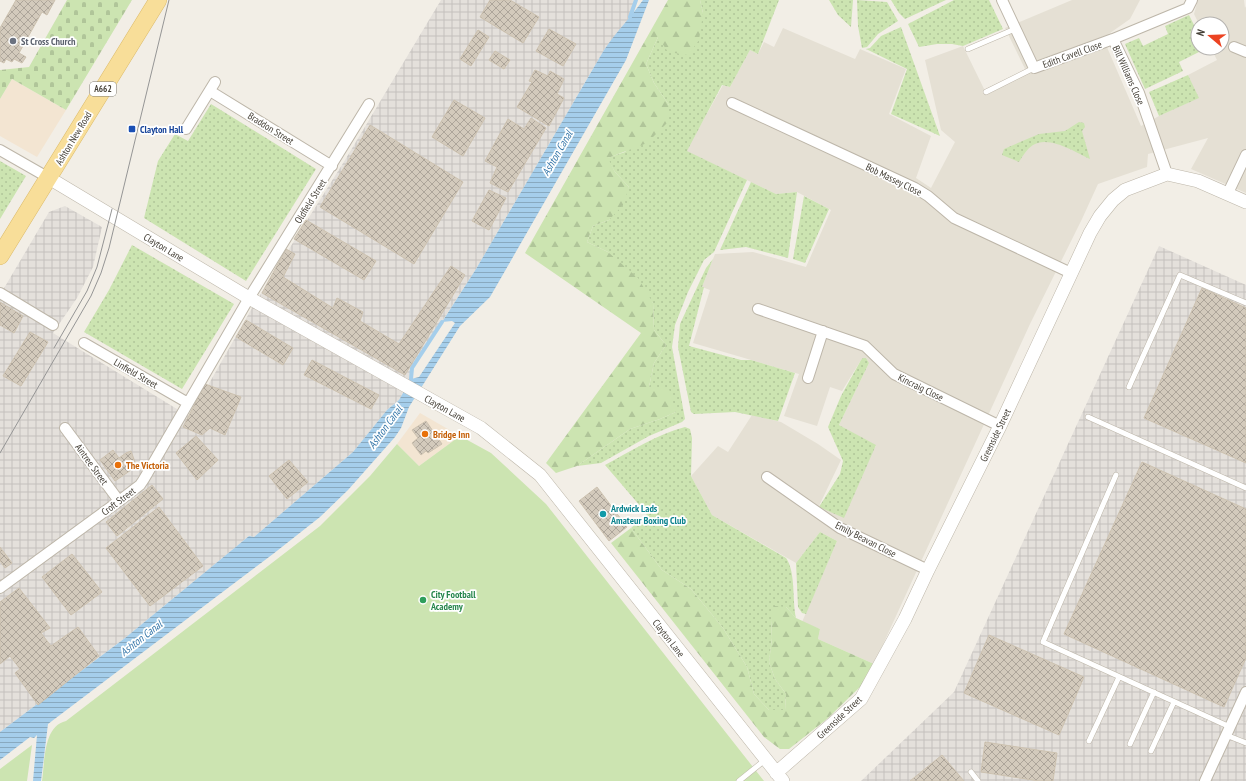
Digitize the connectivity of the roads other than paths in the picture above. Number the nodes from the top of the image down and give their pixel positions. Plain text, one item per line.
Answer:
1 (158, 0) edge
2 (1002, 0) edge
3 (1192, 0) edge
4 (1015, 29) junction
5 (1113, 40) junction
6 (1234, 47) dead end
7 (968, 49) dead end
8 (1246, 52) edge
9 (1034, 68) junction
10 (986, 92) dead end
11 (732, 103) dead end
12 (369, 104) dead end
13 (186, 129) dead end
14 (0, 150) edge
15 (1246, 155) edge
16 (332, 166) junction
17 (1167, 174) junction
18 (48, 178) junction
19 (1228, 193) junction
20 (1246, 202) edge
21 (0, 256) edge
22 (1072, 273) junction
23 (0, 293) edge
24 (249, 298) junction
25 (1246, 303) edge
26 (758, 309) dead end
27 (53, 325) dead end
28 (823, 331) junction
29 (84, 343) dead end
30 (808, 378) dead end
31 (1129, 387) dead end
32 (188, 403) junction
33 (1088, 417) dead end
34 (1000, 426) junction
35 (65, 428) dead end
36 (1116, 475) dead end
37 (767, 477) dead end
38 (1246, 488) edge
39 (119, 501) junction
40 (928, 570) junction
41 (0, 588) edge
42 (1119, 677) junction
43 (1154, 692) junction
44 (1246, 692) edge
45 (1174, 702) junction
46 (1228, 731) junction
47 (1089, 741) dead end
48 (1246, 743) edge
49 (1130, 744) dead end
50 (1151, 751) dead end
51 (765, 759) junction
52 (971, 772) dead end
53 (780, 777) edge
54 (739, 781) edge
55 (978, 781) edge
56 (1205, 781) edge

1 - 18 main road, Ashton New Road / A662
2 - 4 street, Edith Cavell Close
3 - 5 street, Bill Williams Close
4 - 7 lane
4 - 9 street, Edith Cavell Close
5 - 9 street, Edith Cavell Close
5 - 17 street, Bill Williams Close
6 - 8 street
9 - 10 lane
11 - 22 street, Bob Massey Close
12 - 16 street, Oldfield Street
13 - 16 street, Braddon Street
14 - 18 street
15 - 19 street
16 - 24 street, Oldfield Street
17 - 19 street
17 - 22 street, Greenside Street
18 - 21 main road, Ashton New Road / A662
18 - 24 street, Clayton Lane
19 - 20 street
22 - 34 street, Greenside Street
23 - 27 street
24 - 32 street, Croft Street
24 - 51 street, Clayton Lane
25 - 31 lane
26 - 28 street, Kincraig Close
28 - 30 street
28 - 34 street, Kincraig Close
29 - 32 street, Linfield Street
32 - 39 street, Croft Street
33 - 38 lane
34 - 40 street, Greenside Street
35 - 39 street, Aintree Street
36 - 42 lane
37 - 40 street, Emily Beavan Close
39 - 41 street, Croft Street
40 - 53 street, Greenside Street
42 - 43 lane
42 - 47 lane
43 - 45 lane
43 - 49 lane
44 - 46 street
45 - 46 lane
45 - 50 lane
46 - 48 lane
46 - 56 street
51 - 53 street, Clayton Lane
51 - 54 lane
52 - 55 lane

